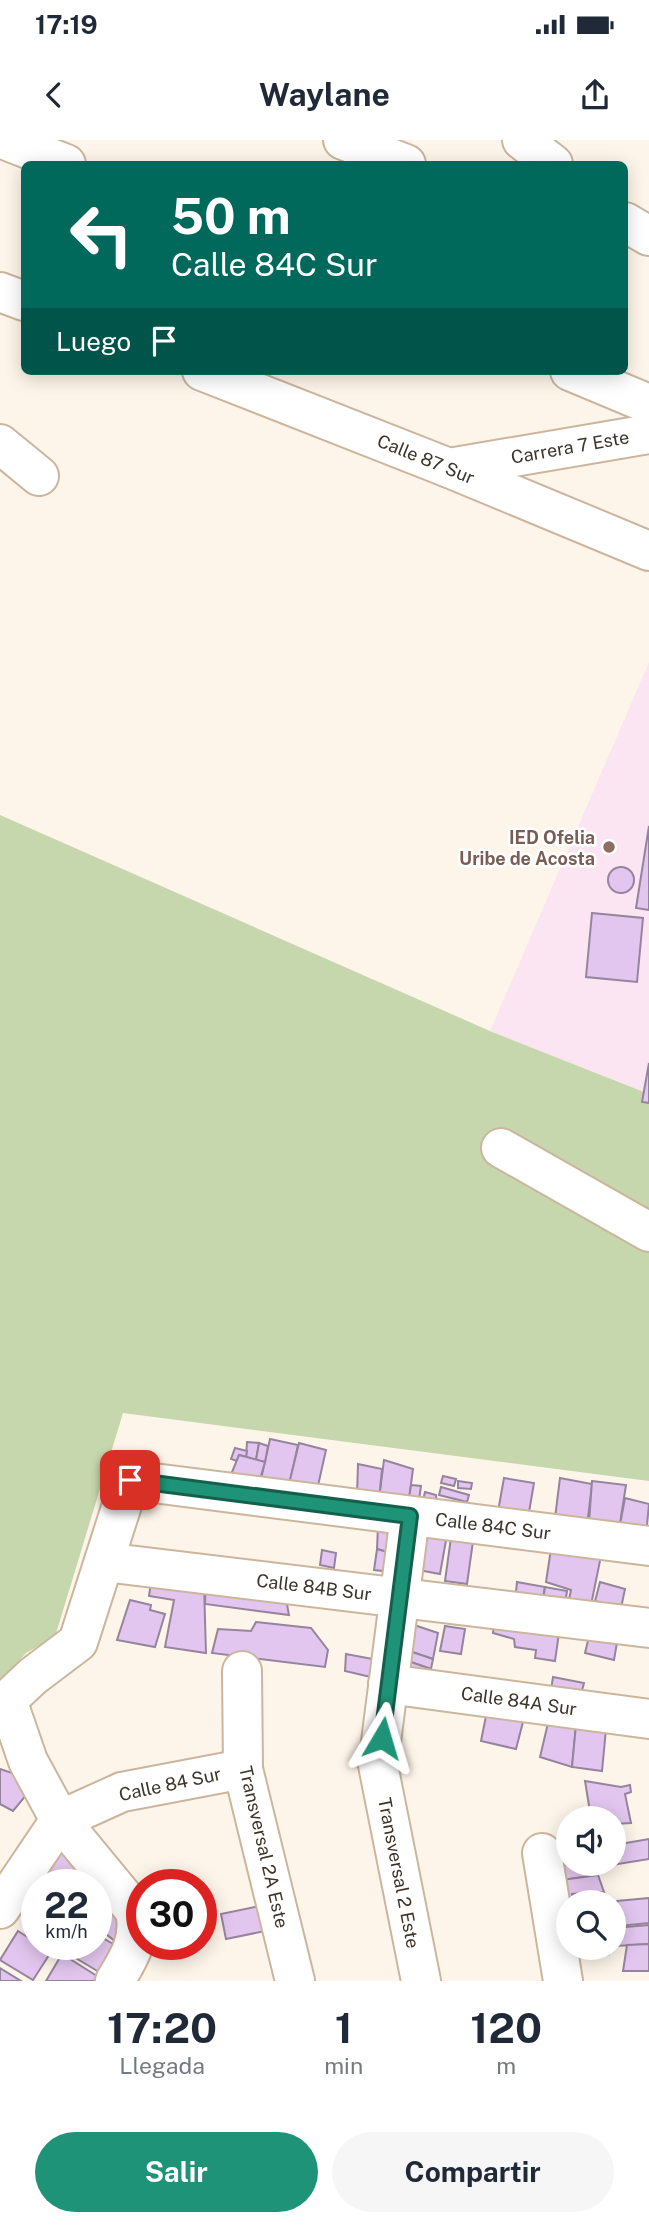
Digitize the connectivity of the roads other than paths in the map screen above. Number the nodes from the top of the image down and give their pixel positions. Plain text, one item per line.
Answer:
1 (5, 140) edge
2 (522, 140) edge
3 (351, 147) edge
4 (58, 161) edge
5 (396, 161) edge
6 (549, 161) edge
7 (628, 224) edge
8 (649, 236) edge
9 (628, 251) edge
10 (649, 257) edge
11 (0, 292) edge
12 (21, 300) edge
13 (212, 375) edge
14 (580, 375) edge
15 (649, 404) edge
16 (649, 434) edge
17 (0, 444) edge
18 (449, 468) junction
19 (39, 476) dead end
20 (649, 551) edge
21 (501, 1149) dead end
22 (649, 1232) edge
23 (410, 1516) junction
24 (649, 1546) edge
25 (104, 1562) junction
26 (400, 1597) junction
27 (649, 1628) edge
28 (242, 1671) dead end
29 (388, 1684) junction
30 (3, 1704) edge
31 (649, 1718) edge
32 (243, 1769) junction
33 (60, 1820) junction
34 (541, 1853) dead end
35 (0, 1909) edge
36 (116, 1981) edge
37 (295, 1981) edge
38 (421, 1981) edge
39 (564, 1981) edge

1 - 4 street
2 - 6 street
3 - 5 street
7 - 8 street
9 - 10 street
11 - 12 street
13 - 18 street, Calle 87 Sur
14 - 15 street
16 - 18 street, Carrera 7 Este
17 - 19 street
18 - 20 street, Calle 87 Sur
21 - 22 street
23 - 24 street, Calle 84C Sur
23 - 25 street, Calle 84C Sur
23 - 26 street, Transversal 2 Este
25 - 26 street, Calle 84B Sur
25 - 30 street
26 - 27 street, Calle 84B Sur
26 - 29 street, Transversal 2 Este
28 - 32 street, Transversal 2A Este
29 - 31 street, Calle 84A Sur
29 - 38 street, Transversal 2 Este
30 - 33 street
32 - 33 street, Calle 84 Sur
32 - 37 street, Transversal 2A Este
33 - 35 street
33 - 36 street
34 - 39 street

